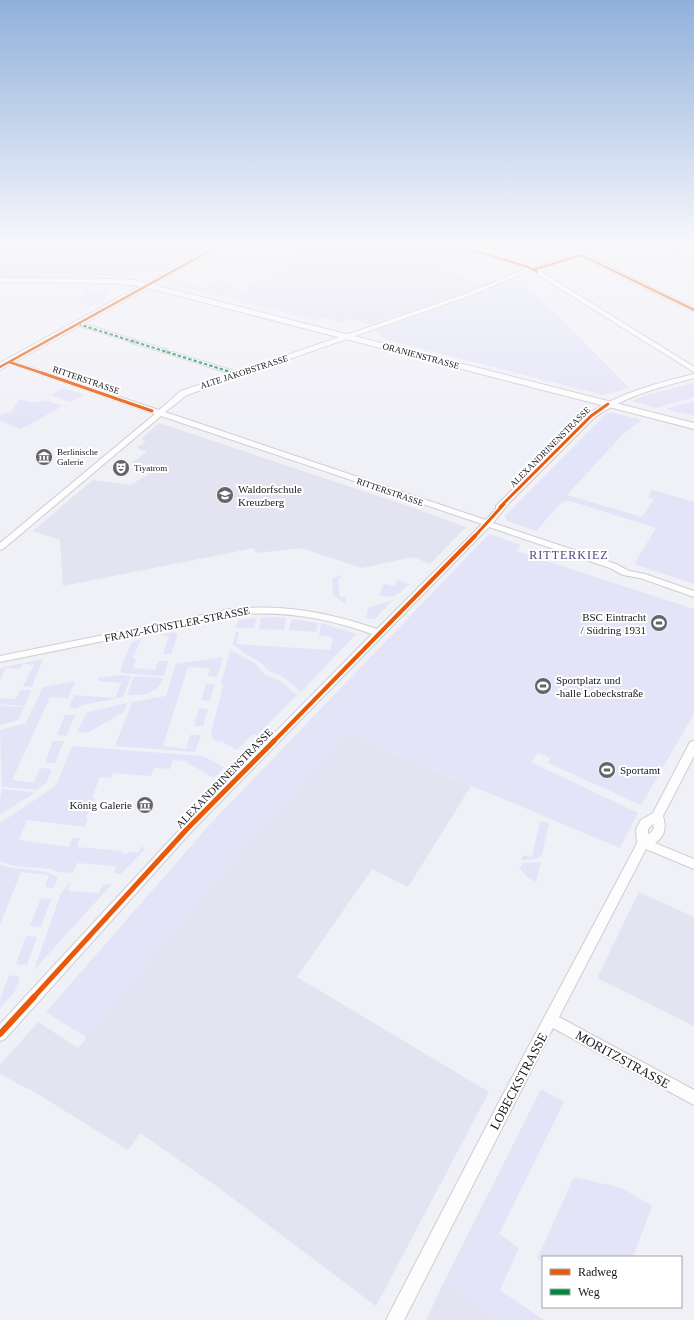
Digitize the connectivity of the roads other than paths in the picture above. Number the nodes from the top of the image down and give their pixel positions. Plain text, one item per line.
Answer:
1 (112, 306) edge
2 (225, 306) edge
3 (436, 306) edge
4 (590, 306) edge
5 (685, 306) edge
6 (694, 310) edge
7 (78, 324) junction
8 (348, 337) junction
9 (130, 340) tunnel mouth
10 (138, 343) tunnel mouth
11 (162, 350) tunnel mouth
12 (171, 353) tunnel mouth
13 (9, 362) junction
14 (0, 367) edge
15 (694, 370) edge
16 (237, 374) junction
17 (694, 376) edge
18 (608, 404) junction
19 (159, 413) junction
20 (694, 426) edge
21 (485, 524) junction
22 (0, 547) edge
23 (694, 594) edge
24 (378, 633) junction
25 (0, 659) edge
26 (694, 746) edge
27 (643, 843) junction
28 (694, 864) edge
29 (551, 1020) junction
30 (0, 1034) edge
31 (694, 1098) edge
32 (395, 1320) edge

1 - 7 main road
2 - 8 main road, ORANIENSTRASSE
3 - 8 street, ALTE JAKOBSTRASSE
4 - 15 street
5 - 6 street
7 - 9 street
7 - 13 main road
8 - 16 street, ALTE JAKOBSTRASSE
8 - 18 main road, ORANIENSTRASSE
10 - 11 street
12 - 16 street
13 - 14 main road
13 - 19 street, RITTERSTRASSE
16 - 19 street, ALTE JAKOBSTRASSE
17 - 18 street, ALEXANDRINENSTRASSE
18 - 20 main road, ORANIENSTRASSE
18 - 21 street, ALEXANDRINENSTRASSE
19 - 21 street, RITTERSTRASSE
19 - 22 street, ALTE JAKOBSTRASSE
21 - 23 street, RITTERSTRASSE
21 - 24 street, ALEXANDRINENSTRASSE
24 - 25 street, FRANZ-KÜNSTLER-STRASSE
24 - 30 street, ALEXANDRINENSTRASSE
26 - 27 street, LOBECKSTRASSE
27 - 28 street
27 - 29 street, LOBECKSTRASSE
29 - 31 street, MORITZSTRASSE
29 - 32 street, LOBECKSTRASSE

